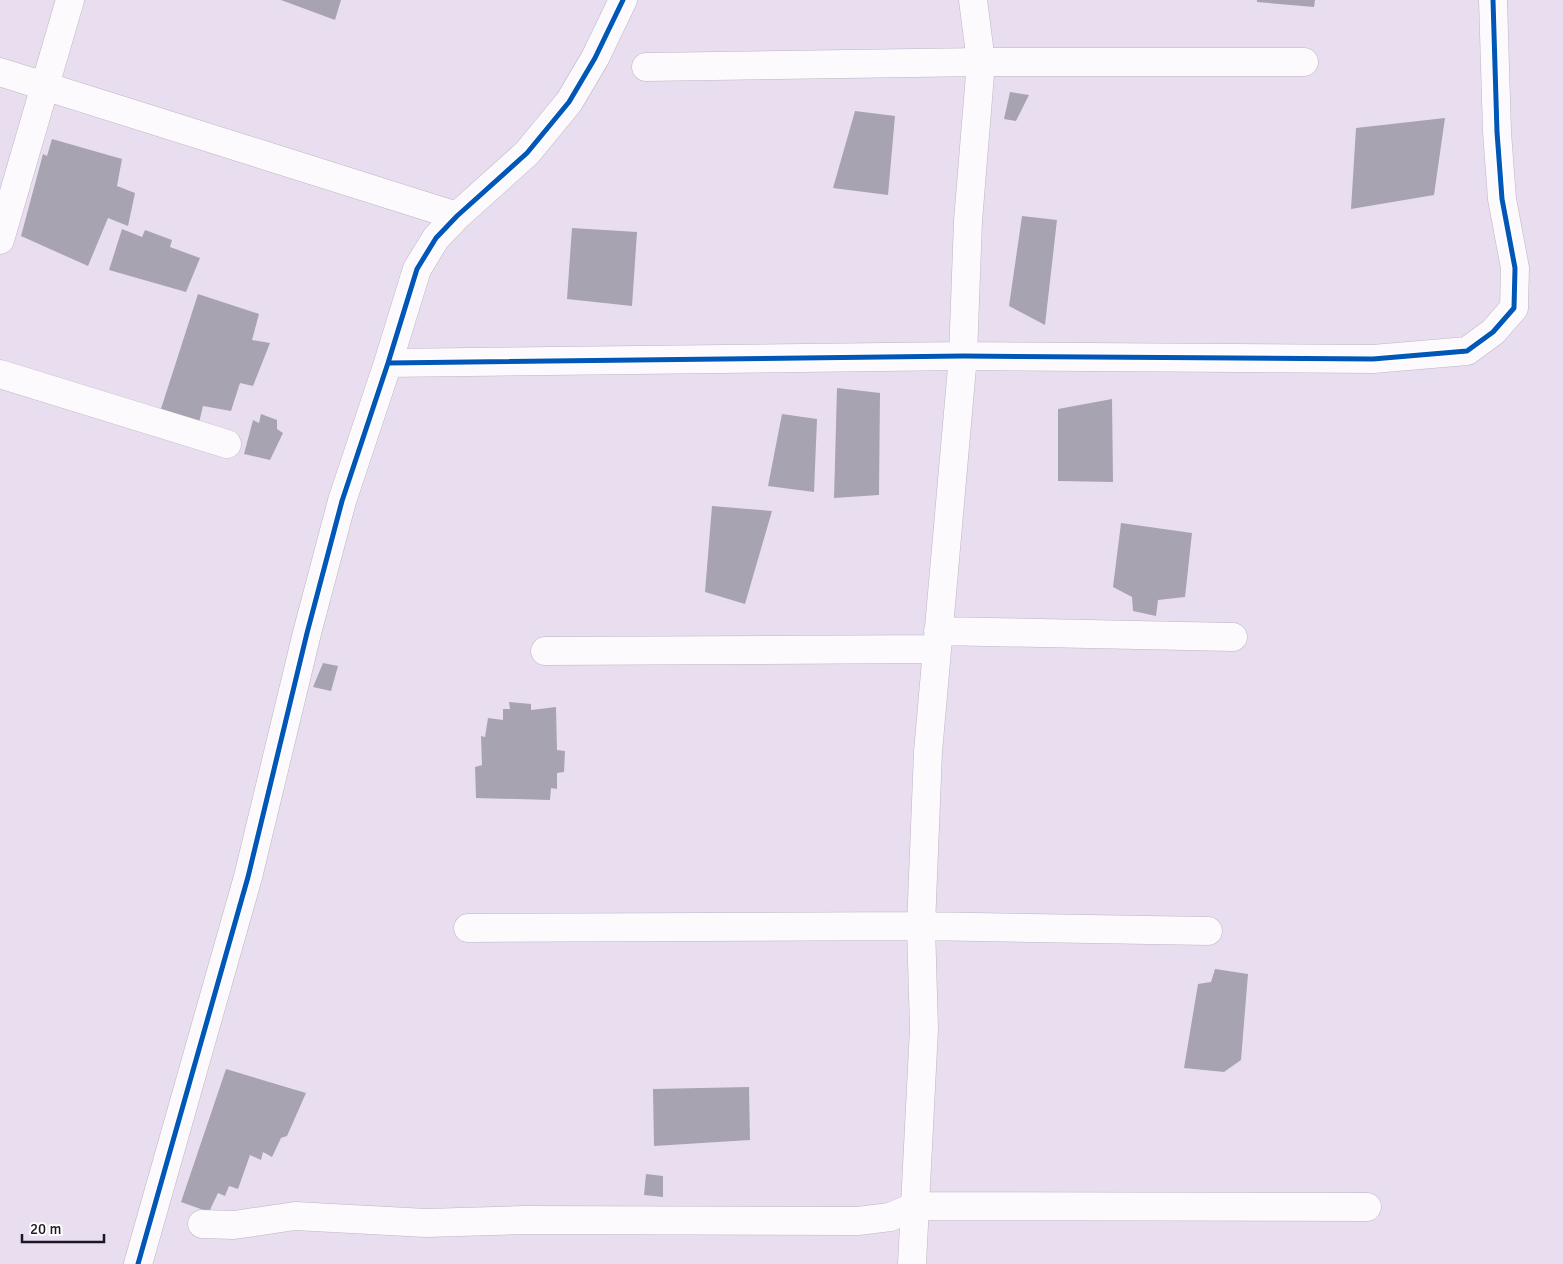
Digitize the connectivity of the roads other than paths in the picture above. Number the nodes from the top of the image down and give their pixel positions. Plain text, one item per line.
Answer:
1 (70, 0) edge
2 (623, 0) edge
3 (973, 0) edge
4 (1494, 0) edge
5 (980, 62) junction
6 (1304, 62) dead end
7 (646, 67) dead end
8 (0, 72) edge
9 (44, 86) junction
10 (457, 216) junction
11 (0, 240) edge
12 (963, 356) junction
13 (388, 363) junction
14 (0, 374) edge
15 (227, 444) dead end
16 (1233, 637) dead end
17 (937, 640) junction
18 (545, 651) dead end
19 (921, 926) junction
20 (468, 928) dead end
21 (1208, 931) dead end
22 (916, 1206) junction
23 (1367, 1207) dead end
24 (202, 1224) dead end
25 (138, 1264) edge
26 (912, 1264) edge

1 - 9 street
2 - 10 street
3 - 5 street
4 - 12 street
5 - 6 street
5 - 7 street
5 - 12 street
8 - 9 street
9 - 10 street
9 - 11 street
10 - 13 street
12 - 13 street
12 - 17 street
13 - 25 street
14 - 15 street
16 - 17 street
17 - 18 street
17 - 19 street
19 - 20 street
19 - 21 street
19 - 22 street
22 - 23 street
22 - 24 street
22 - 26 street

